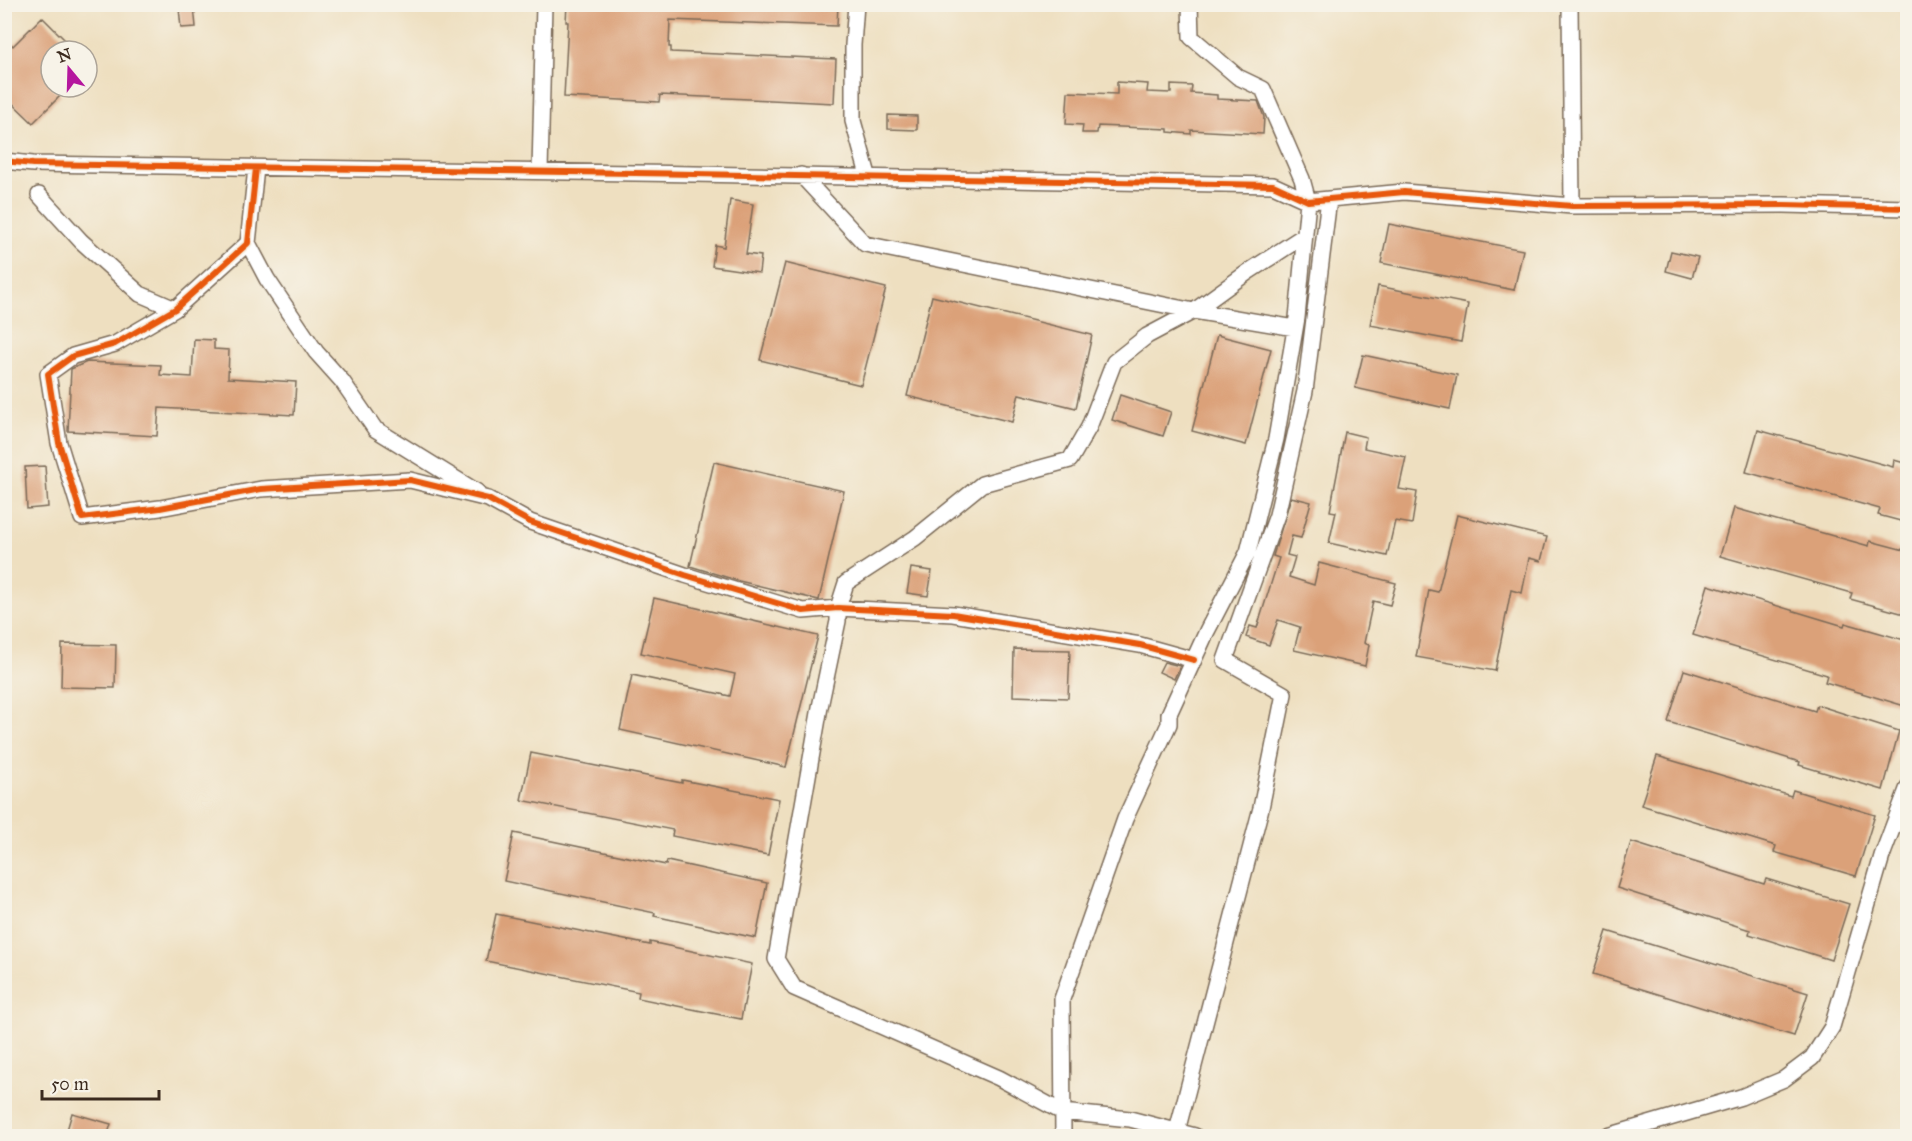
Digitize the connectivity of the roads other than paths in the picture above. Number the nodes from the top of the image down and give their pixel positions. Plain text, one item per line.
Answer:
1 (544, 4) edge
2 (856, 4) edge
3 (1191, 4) edge
4 (1570, 4) edge
5 (4, 161) edge
6 (256, 168) junction
7 (540, 171) junction
8 (801, 175) junction
9 (868, 175) junction
10 (39, 195) dead end
11 (1329, 199) junction
12 (1308, 201) junction
13 (1572, 206) junction
14 (1908, 208) edge
15 (1305, 235) junction
16 (248, 243) junction
17 (175, 309) junction
18 (1194, 311) junction
19 (1295, 328) junction
20 (488, 499) junction
21 (838, 608) junction
22 (1194, 660) junction
23 (1908, 787) edge
24 (1062, 1112) junction
25 (1177, 1131) junction
26 (1063, 1137) edge
27 (1195, 1137) edge
28 (1608, 1137) edge

1 - 7 street
2 - 9 street
3 - 12 street
4 - 13 street
5 - 6 street
6 - 7 street
6 - 16 street
7 - 8 street
8 - 9 street
8 - 18 street
9 - 12 street
10 - 17 street
11 - 12 street
11 - 13 street
11 - 25 street
12 - 15 street
13 - 14 street
15 - 18 street
15 - 19 street
16 - 17 street
16 - 20 street
17 - 20 street
18 - 19 street
18 - 21 street
19 - 22 street
20 - 21 street
21 - 22 street
21 - 24 street
22 - 24 street
23 - 28 street
24 - 25 street
24 - 26 street
25 - 27 street

